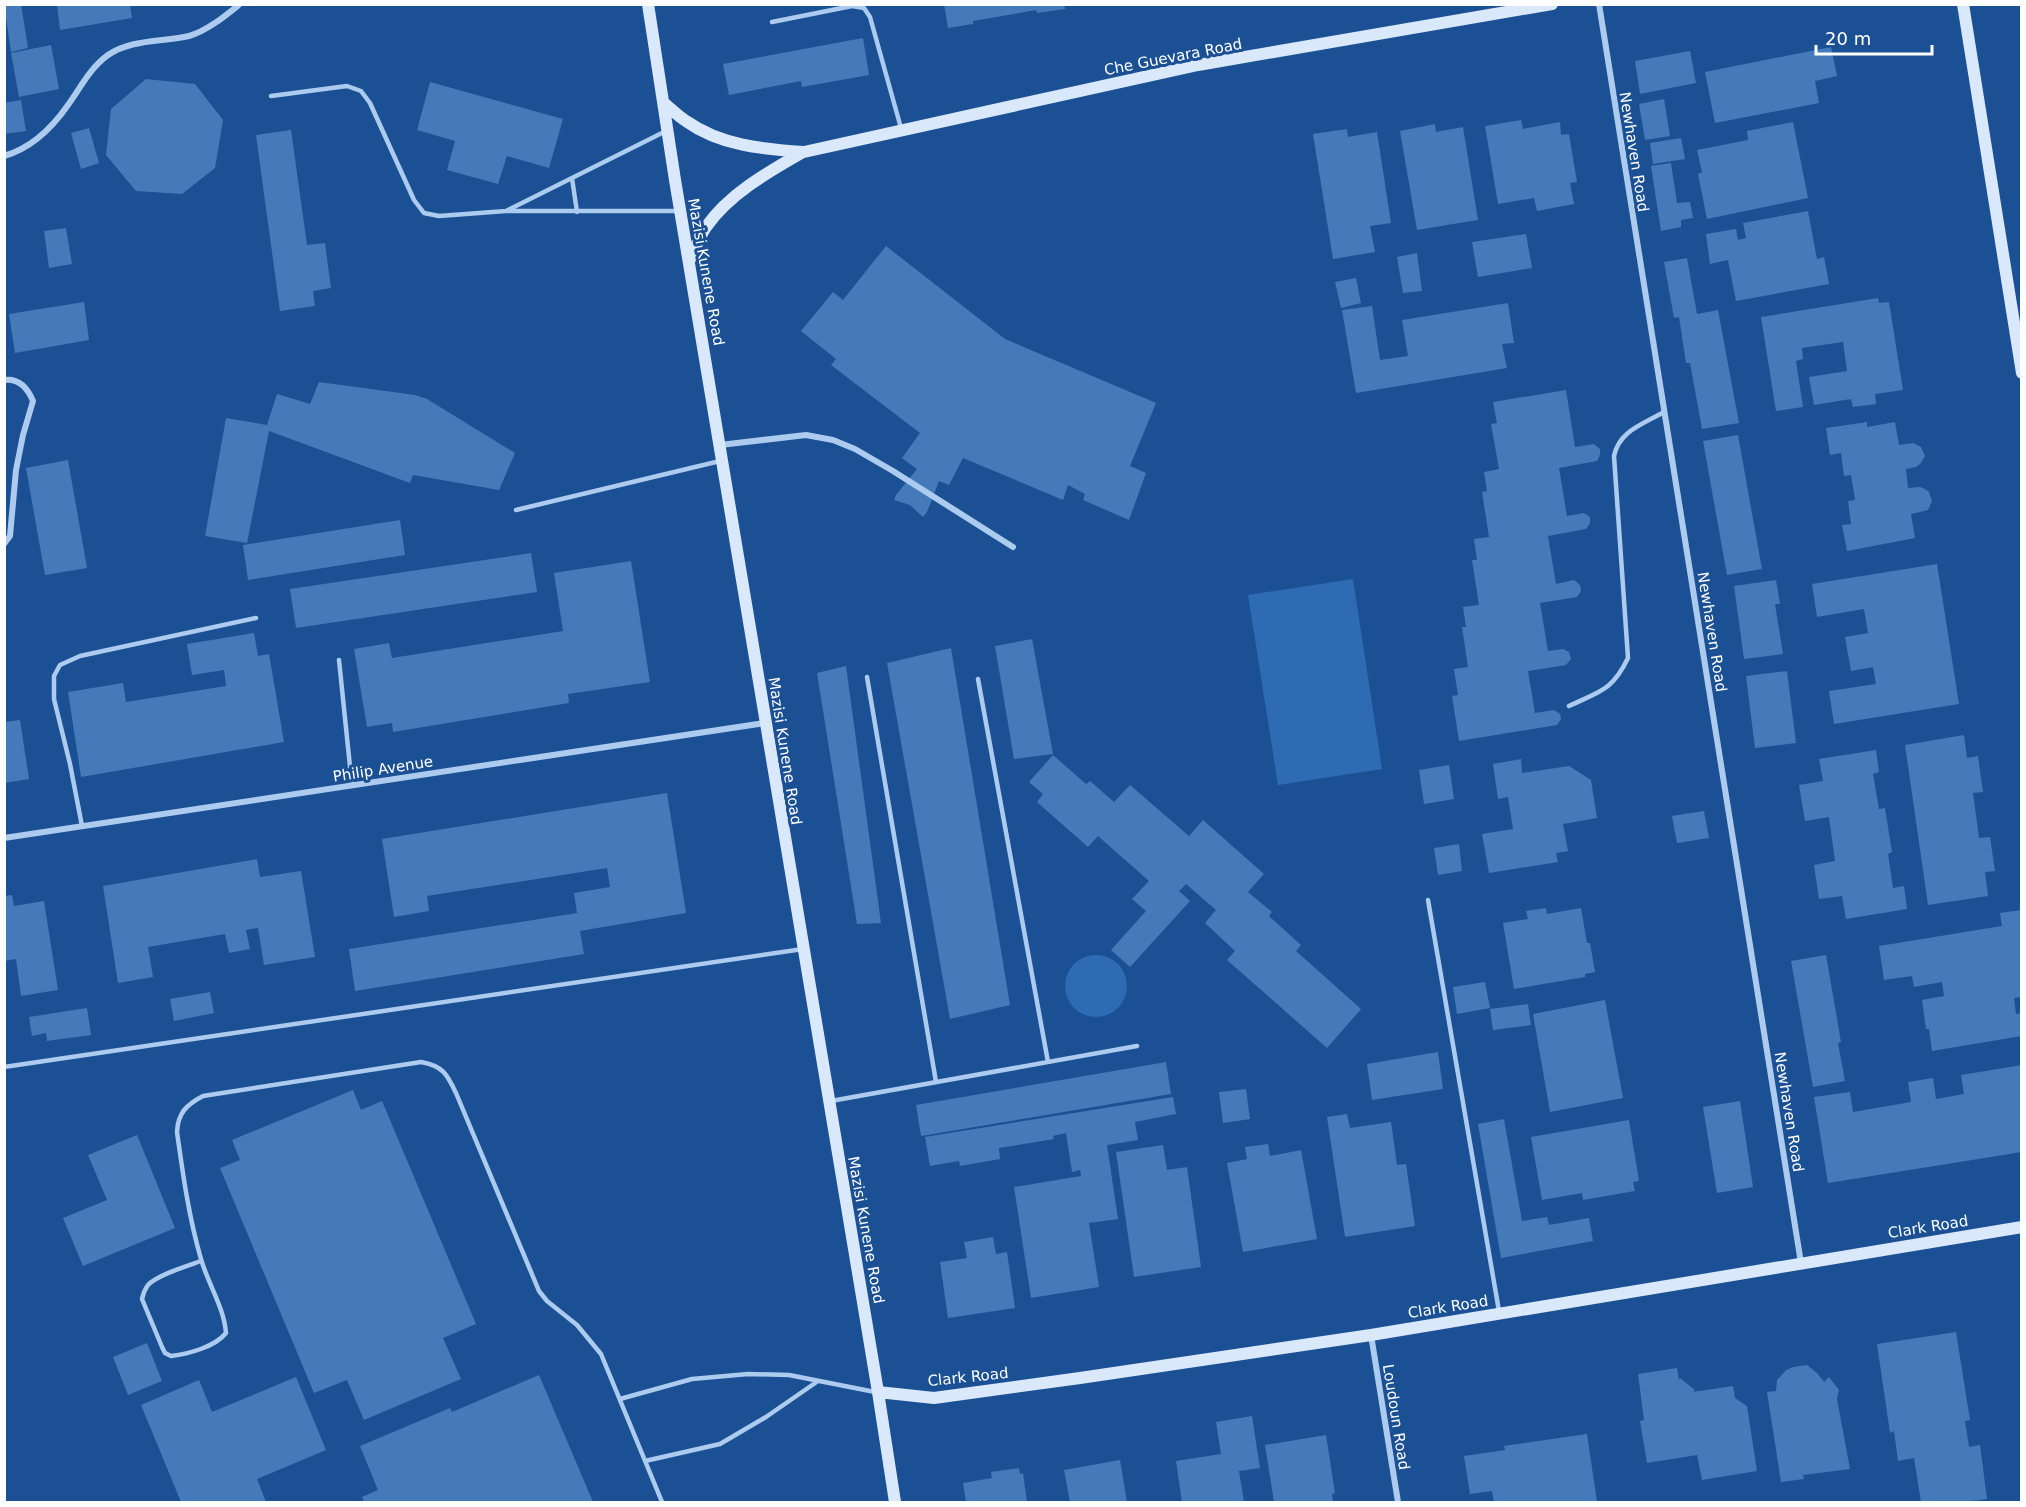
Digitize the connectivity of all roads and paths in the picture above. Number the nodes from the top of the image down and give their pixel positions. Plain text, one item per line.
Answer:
1 (240, 4) edge
2 (648, 4) edge
3 (1552, 4) edge
4 (1599, 4) edge
5 (1963, 4) edge
6 (772, 22) dead end
7 (271, 96) dead end
8 (664, 103) junction
9 (668, 130) junction
10 (901, 130) junction
11 (804, 152) junction
12 (4, 156) edge
13 (572, 178) junction
14 (506, 211) junction
15 (577, 212) junction
16 (681, 212) junction
17 (689, 261) junction
18 (2022, 373) edge
19 (4, 380) edge
20 (1664, 412) junction
21 (720, 445) junction
22 (722, 461) junction
23 (516, 510) dead end
24 (4, 544) edge
25 (1014, 548) dead end
26 (256, 618) dead end
27 (339, 660) dead end
28 (867, 677) dead end
29 (978, 679) dead end
30 (1569, 706) dead end
31 (765, 723) junction
32 (352, 786) junction
33 (82, 826) junction
34 (4, 838) edge
35 (1428, 900) dead end
36 (803, 950) junction
37 (1137, 1046) dead end
38 (1048, 1062) junction
39 (4, 1066) edge
40 (936, 1082) junction
41 (829, 1101) junction
42 (2022, 1227) edge
43 (201, 1261) junction
44 (1801, 1263) junction
45 (1500, 1314) junction
46 (1371, 1335) junction
47 (818, 1381) junction
48 (878, 1392) junction
49 (620, 1399) junction
50 (645, 1461) junction
51 (662, 1503) edge
52 (895, 1503) edge
53 (1398, 1503) edge

1 - 12 street
2 - 8 street, Mazisi Kunene Road
3 - 10 street, Che Guevara Road
4 - 20 street, Newhaven Road
5 - 18 street
6 - 10 lane
7 - 14 lane
8 - 9 street, Mazisi Kunene Road
8 - 11 street, Che Guevara Road
9 - 13 lane
9 - 16 street, Mazisi Kunene Road
10 - 11 street, Che Guevara Road
11 - 17 street, Che Guevara Road
13 - 14 lane
13 - 15 lane
14 - 15 lane
15 - 16 lane
16 - 17 street, Mazisi Kunene Road
17 - 21 street, Mazisi Kunene Road
19 - 24 street
20 - 30 lane
20 - 44 street, Newhaven Road
21 - 22 street, Mazisi Kunene Road
21 - 25 street
22 - 23 lane
22 - 31 street, Mazisi Kunene Road
26 - 33 lane
27 - 32 lane
28 - 40 lane
29 - 38 lane
31 - 32 street, Philip Avenue
31 - 36 street, Mazisi Kunene Road
32 - 33 street, Philip Avenue
33 - 34 street, Philip Avenue
35 - 45 lane
36 - 39 lane
36 - 41 street, Mazisi Kunene Road
37 - 38 lane
38 - 40 lane
40 - 41 lane
41 - 48 street, Mazisi Kunene Road
42 - 44 street, Clark Road
43 - 43 lane
43 - 49 lane
44 - 45 street, Clark Road
45 - 46 street, Clark Road
46 - 48 street, Clark Road
46 - 53 street, Loudoun Road
47 - 48 lane
47 - 49 lane
47 - 50 lane
48 - 52 street, Mazisi Kunene Road
49 - 50 lane
50 - 51 lane

